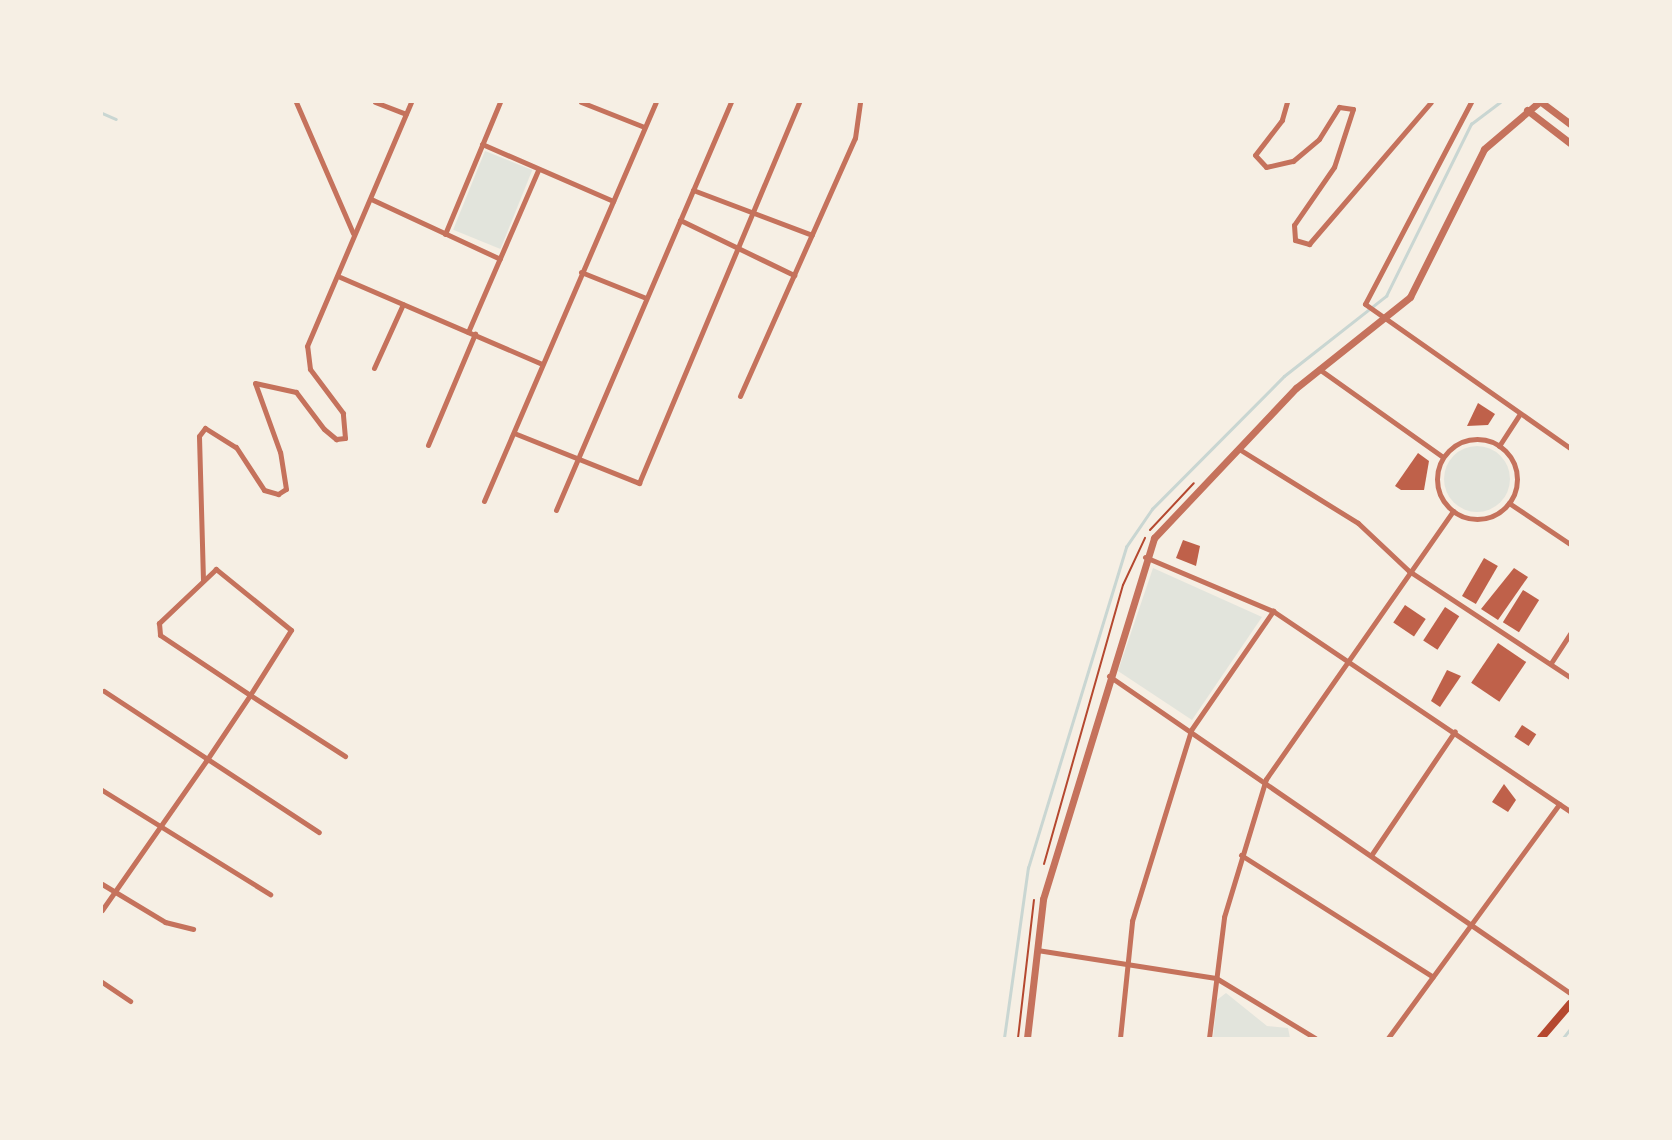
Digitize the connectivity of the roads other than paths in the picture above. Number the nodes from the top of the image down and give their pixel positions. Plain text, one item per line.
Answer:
1 (296, 102) edge
2 (375, 102) edge
3 (411, 102) edge
4 (500, 102) edge
5 (581, 102) edge
6 (656, 102) edge
7 (731, 102) edge
8 (799, 102) edge
9 (860, 102) edge
10 (1287, 102) edge
11 (1431, 102) edge
12 (1471, 102) edge
13 (1540, 102) edge
14 (1527, 110) junction
15 (406, 114) junction
16 (1570, 124) edge
17 (645, 127) junction
18 (1570, 143) edge
19 (482, 144) junction
20 (538, 170) junction
21 (693, 190) junction
22 (371, 199) junction
23 (613, 201) junction
24 (753, 210) junction
25 (680, 220) junction
26 (353, 233) junction
27 (445, 234) junction
28 (812, 234) junction
29 (736, 249) junction
30 (500, 259) junction
31 (582, 272) junction
32 (794, 275) junction
33 (340, 277) junction
34 (646, 298) junction
35 (402, 304) junction
36 (1383, 322) junction
37 (472, 333) junction
38 (542, 364) junction
39 (374, 368) dead end
40 (1319, 369) junction
41 (740, 396) dead end
42 (1520, 414) junction
43 (514, 433) junction
44 (428, 445) dead end
45 (1499, 446) junction
46 (1570, 448) edge
47 (1239, 449) junction
48 (1443, 457) junction
49 (578, 459) junction
50 (485, 500) dead end
51 (1509, 503) junction
52 (556, 510) dead end
53 (1453, 511) junction
54 (1570, 544) edge
55 (1145, 557) junction
56 (1409, 572) junction
57 (203, 580) junction
58 (1273, 611) junction
59 (1570, 634) edge
60 (1350, 659) junction
61 (1552, 663) junction
62 (1109, 676) junction
63 (1570, 677) edge
64 (104, 691) dead end
65 (250, 695) junction
66 (1191, 730) junction
67 (1455, 731) junction
68 (345, 756) dead end
69 (206, 761) junction
70 (1266, 779) junction
71 (102, 790) edge
72 (1559, 804) junction
73 (1570, 811) edge
74 (160, 825) junction
75 (319, 832) dead end
76 (1372, 854) junction
77 (1241, 855) junction
78 (102, 884) edge
79 (114, 892) junction
80 (270, 894) dead end
81 (102, 910) edge
82 (1471, 922) junction
83 (193, 929) dead end
84 (1037, 950) junction
85 (1127, 965) junction
86 (1433, 977) junction
87 (1216, 978) junction
88 (102, 982) edge
89 (1570, 993) edge
90 (130, 1001) dead end
91 (1570, 1004) edge
92 (1304, 1032) junction
93 (1027, 1038) edge
94 (1120, 1038) edge
95 (1209, 1038) edge
96 (1298, 1038) edge
97 (1315, 1038) edge
98 (1388, 1038) edge
99 (1541, 1038) edge

1 - 26 street
2 - 15 street
3 - 15 street
4 - 19 street
5 - 17 street
6 - 17 street
7 - 21 street
8 - 24 street
9 - 28 street
10 - 11 street
12 - 36 street
13 - 14 street
13 - 16 street
14 - 18 street
14 - 36 street
15 - 22 street
17 - 23 street
19 - 20 street
19 - 27 street
20 - 23 street
20 - 30 street
21 - 24 street
21 - 25 street
22 - 26 street
22 - 27 street
23 - 31 street
24 - 28 street
24 - 29 street
25 - 29 street
25 - 34 street
26 - 33 street
27 - 30 street
28 - 32 street
29 - 32 street
29 - 49 street
30 - 37 street
31 - 34 street
31 - 38 street
32 - 41 street
33 - 35 street
33 - 57 street
34 - 49 street
35 - 37 street
35 - 39 street
36 - 40 street
36 - 42 street
37 - 38 street
37 - 44 street
38 - 43 street
40 - 47 street
40 - 48 street
42 - 45 street
42 - 46 street
43 - 49 street
43 - 50 street
45 - 48 street
45 - 51 street
47 - 55 street
47 - 56 street
48 - 53 street
49 - 52 street
51 - 53 street
51 - 54 street
53 - 56 street
55 - 58 street
55 - 62 street
56 - 60 street
56 - 61 street
57 - 65 street
57 - 65 street
58 - 60 street
58 - 66 street
59 - 61 street
60 - 67 street
60 - 70 street
61 - 63 street
62 - 66 street
62 - 84 street
64 - 69 street
65 - 68 street
65 - 69 street
66 - 70 street
66 - 85 street
67 - 72 street
67 - 76 street
69 - 74 street
69 - 75 street
70 - 76 street
70 - 77 street
71 - 74 street
72 - 73 street
72 - 82 street
74 - 79 street
74 - 80 street
76 - 82 street
77 - 86 street
77 - 87 street
78 - 79 street
79 - 81 street
79 - 83 street
82 - 86 street
82 - 89 street
84 - 85 street
84 - 93 street
85 - 87 street
85 - 94 street
86 - 98 street
87 - 92 street
87 - 95 street
88 - 90 street
91 - 99 main road
92 - 96 street
92 - 97 street

